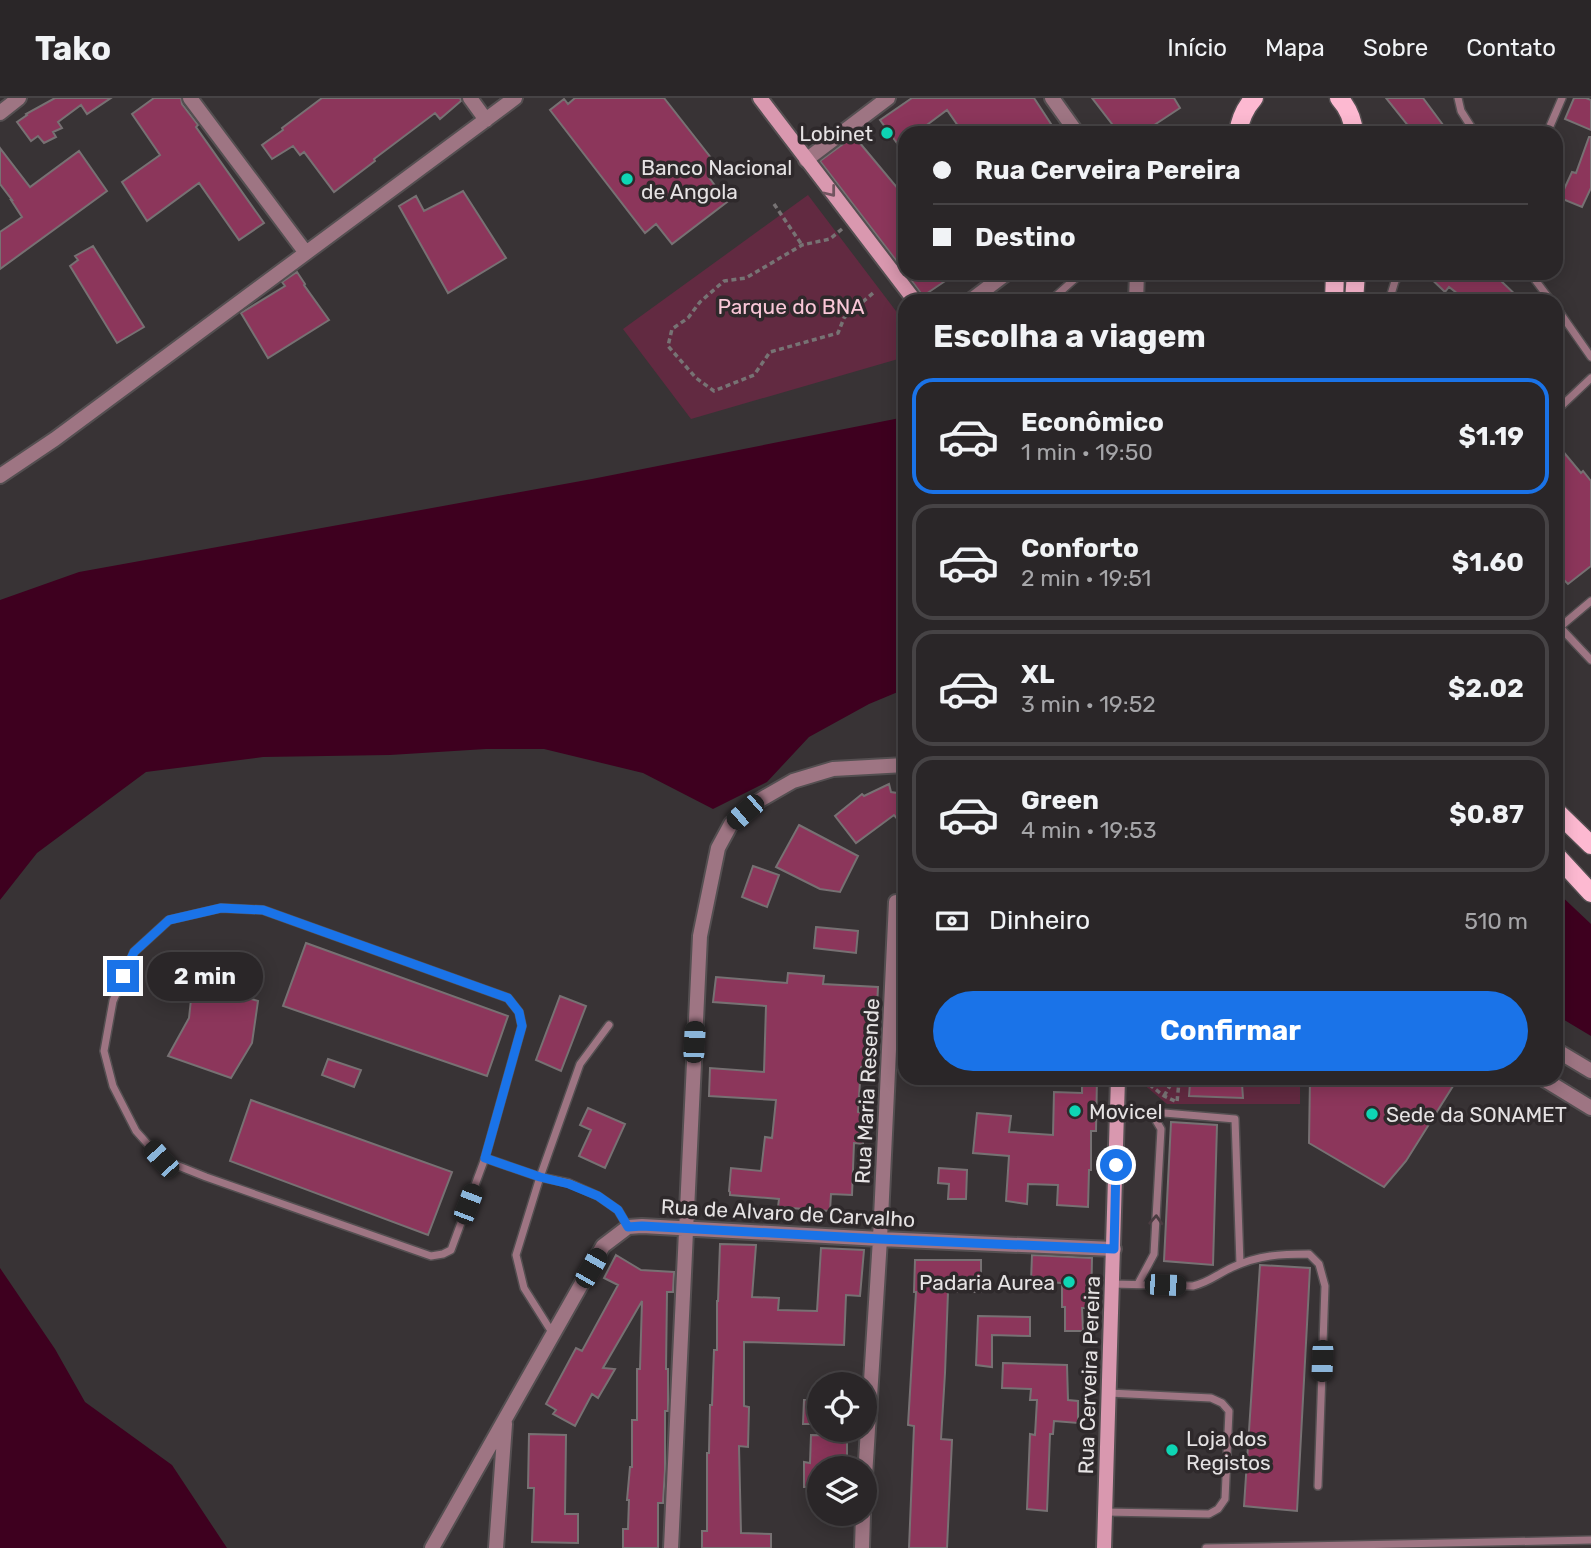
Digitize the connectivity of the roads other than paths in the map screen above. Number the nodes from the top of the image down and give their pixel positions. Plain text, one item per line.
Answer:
1 (19, 98) edge
2 (190, 98) edge
3 (470, 98) edge
4 (515, 98) edge
5 (760, 98) edge
6 (888, 98) edge
7 (1052, 98) edge
8 (1458, 98) edge
9 (1562, 98) edge
10 (1340, 99) edge
11 (1250, 100) edge
12 (0, 113) edge
13 (486, 120) junction
14 (1072, 126) edge
15 (1238, 126) edge
16 (1353, 126) edge
17 (1471, 126) edge
18 (1550, 126) edge
19 (806, 160) junction
20 (306, 253) junction
21 (898, 279) edge
22 (899, 280) edge
23 (998, 280) edge
24 (1074, 280) edge
25 (910, 294) edge
26 (979, 294) edge
27 (1058, 294) edge
28 (1563, 317) edge
29 (1591, 357) edge
30 (1591, 378) edge
31 (1563, 404) edge
32 (0, 476) edge
33 (1591, 601) edge
34 (1563, 621) edge
35 (1563, 630) edge
36 (1591, 660) edge
37 (898, 765) edge
38 (1563, 818) edge
39 (1591, 845) edge
40 (1563, 863) edge
41 (1591, 893) edge
42 (896, 902) dead end
43 (609, 1025) dead end
44 (1563, 1054) edge
45 (1591, 1071) edge
46 (1118, 1085) edge
47 (1553, 1085) edge
48 (1591, 1108) edge
49 (1117, 1109) junction
50 (1151, 1112) junction
51 (485, 1158) junction
52 (540, 1177) junction
53 (628, 1227) junction
54 (685, 1228) junction
55 (880, 1239) junction
56 (1114, 1249) junction
57 (1240, 1264) junction
58 (1112, 1284) junction
59 (1138, 1284) junction
60 (553, 1335) junction
61 (1109, 1393) junction
62 (505, 1420) junction
63 (866, 1456) edge
64 (1318, 1486) dead end
65 (1105, 1512) junction
66 (863, 1526) edge
67 (1591, 1540) edge
68 (432, 1548) edge
69 (496, 1548) edge
70 (671, 1548) edge
71 (862, 1548) edge
72 (1104, 1548) edge
73 (1206, 1548) edge

1 - 12 street
2 - 20 street
3 - 13 street
4 - 13 street
5 - 19 main road
6 - 19 street
7 - 14 street
8 - 17 lane
9 - 18 lane
10 - 16 main road
11 - 15 main road
13 - 20 street
19 -> 21 main road
20 - 32 street
22 -> 25 main road
23 - 26 street
24 - 27 lane
28 - 29 lane
30 - 31 lane
33 - 34 lane
35 - 36 lane
37 - 54 street
38 - 39 main road
40 - 41 main road
42 - 55 street, Rua Maria Resende
43 - 52 lane
44 - 45 street
46 - 49 main road, Rua Cerveira Pereira
47 - 48 street
49 - 50 lane
49 - 56 main road, Rua Cerveira Pereira
50 - 57 lane
59 -> 50 lane
51 - 51 lane
51 - 52 lane
52 - 53 lane
52 - 60 lane
53 - 54 street, Rua de Alvaro de Carvalho
53 - 60 street
54 - 55 street, Rua de Alvaro de Carvalho
54 - 70 street
55 - 56 street, Rua de Alvaro de Carvalho
55 - 63 street, Rua Maria Resende
56 - 58 main road, Rua Cerveira Pereira
57 - 59 lane
57 - 64 lane
58 - 59 lane
58 - 61 main road, Rua Cerveira Pereira
60 - 62 street
61 - 65 main road, Rua Cerveira Pereira
61 - 65 lane
62 - 68 street
62 - 69 street
65 - 72 main road, Rua Cerveira Pereira
66 - 71 street
67 - 73 lane

